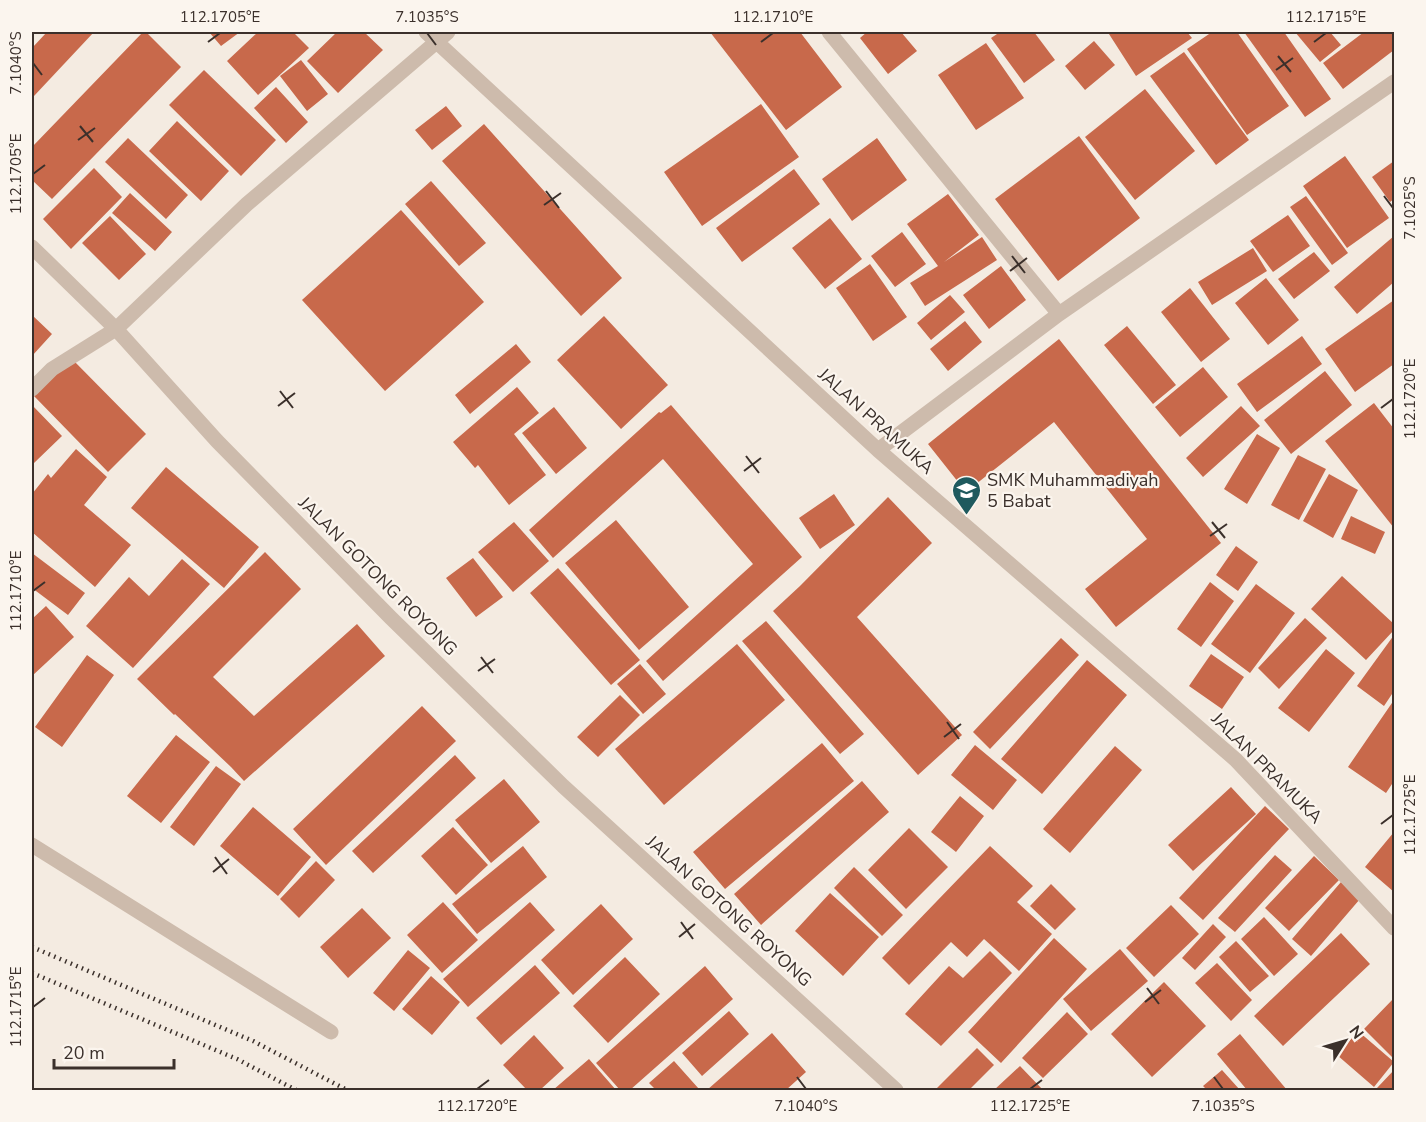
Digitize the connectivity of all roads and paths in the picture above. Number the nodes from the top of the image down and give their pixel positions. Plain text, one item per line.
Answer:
1 (829, 32) edge
2 (437, 35) edge
3 (1395, 82) edge
4 (32, 247) edge
5 (1059, 314) junction
6 (116, 328) junction
7 (32, 389) edge
8 (878, 450) junction
9 (32, 844) edge
10 (1395, 928) edge
11 (332, 1032) dead end
12 (896, 1090) edge

1 - 5 street
2 - 6 street
2 - 8 street, JALAN PRAMUKA
3 - 5 street
4 - 6 street, JALAN GOTONG ROYONG
5 - 8 street
6 - 7 street
6 - 12 street, JALAN GOTONG ROYONG
8 - 10 street, JALAN PRAMUKA
9 - 11 street

